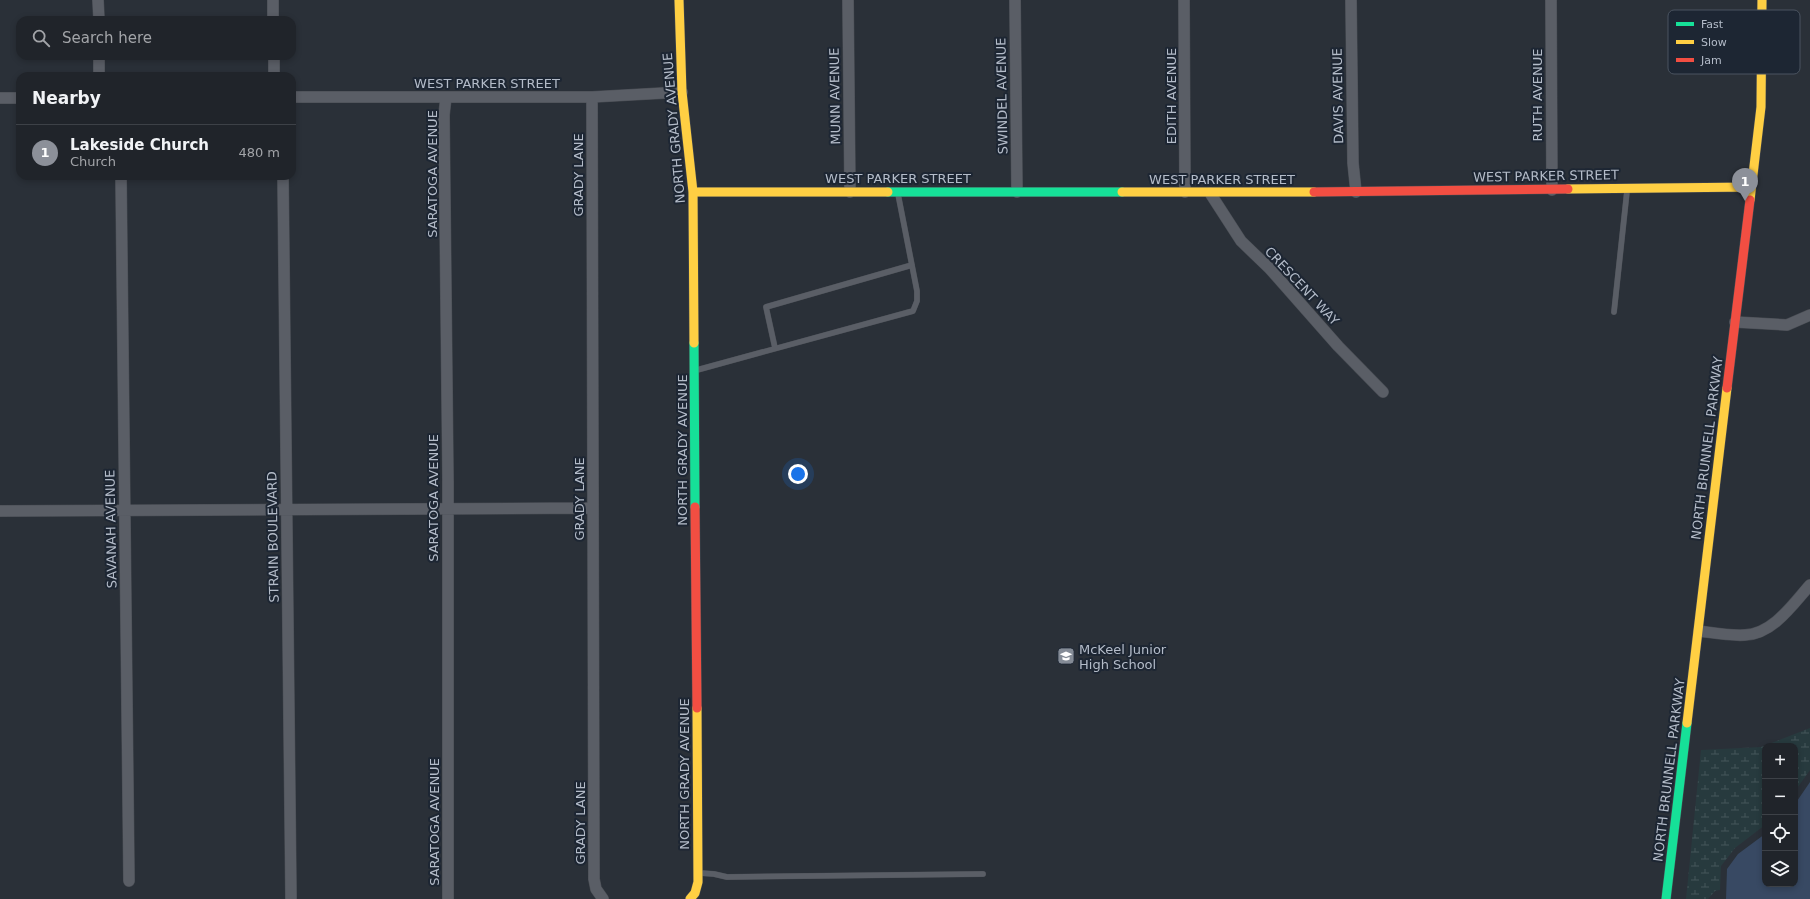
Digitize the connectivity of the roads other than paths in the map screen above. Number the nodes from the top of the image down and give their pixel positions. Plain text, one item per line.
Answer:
1 (98, 0) edge
2 (273, 0) edge
3 (680, 0) edge
4 (848, 0) edge
5 (1015, 0) edge
6 (1184, 0) edge
7 (1351, 0) edge
8 (1550, 0) edge
9 (1762, 0) edge
10 (1762, 10) edge
11 (99, 16) edge
12 (274, 16) edge
13 (99, 60) edge
14 (274, 60) edge
15 (99, 72) edge
16 (274, 72) edge
17 (1761, 74) edge
18 (682, 92) junction
19 (296, 97) edge
20 (446, 97) junction
21 (592, 97) junction
22 (0, 98) edge
23 (16, 98) edge
24 (121, 180) edge
25 (283, 180) edge
26 (1751, 187) junction
27 (1627, 189) junction
28 (1552, 190) junction
29 (693, 192) junction
30 (850, 192) junction
31 (898, 192) junction
32 (1017, 192) junction
33 (1185, 192) junction
34 (1356, 192) junction
35 (1210, 193) junction
36 (912, 265) junction
37 (1614, 312) dead end
38 (1810, 315) edge
39 (1735, 322) junction
40 (775, 348) junction
41 (694, 370) junction
42 (1383, 392) dead end
43 (447, 508) junction
44 (592, 508) junction
45 (287, 509) junction
46 (125, 510) junction
47 (0, 511) edge
48 (1810, 584) edge
49 (1699, 631) junction
50 (698, 872) junction
51 (983, 874) dead end
52 (129, 881) dead end
53 (291, 898) dead end
54 (448, 899) edge
55 (603, 899) edge
56 (690, 899) edge
57 (1666, 899) edge

1 - 11 street
2 - 12 street
3 - 18 street, NORTH GRADY AVENUE
4 - 30 street, MUNN AVENUE
5 - 32 street, SWINDEL AVENUE
6 - 33 street, EDITH AVENUE
7 - 34 street, DAVIS AVENUE
8 - 28 street, RUTH AVENUE
9 - 10 street, NORTH BRUNNELL PARKWAY
13 - 15 street
14 - 16 street
17 - 26 street, NORTH BRUNNELL PARKWAY
18 - 21 street, WEST PARKER STREET
18 - 29 street, NORTH GRADY AVENUE
19 - 20 street, WEST PARKER STREET
20 - 21 street, WEST PARKER STREET
20 - 43 street, SARATOGA AVENUE
21 - 44 street, GRADY LANE
22 - 23 street
24 - 46 street, SAVANAH AVENUE
25 - 45 street, STRAIN BOULEVARD
26 - 27 street, WEST PARKER STREET
26 - 39 street, NORTH BRUNNELL PARKWAY
27 - 28 street, WEST PARKER STREET
27 - 37 lane
28 - 34 street, WEST PARKER STREET
29 - 30 street, WEST PARKER STREET
29 - 41 street, NORTH GRADY AVENUE
30 - 31 street, WEST PARKER STREET
31 - 32 street, WEST PARKER STREET
31 - 36 lane
32 - 33 street, WEST PARKER STREET
33 - 35 street, WEST PARKER STREET
34 - 35 street, WEST PARKER STREET
35 - 42 street, CRESCENT WAY
36 - 40 lane
36 - 40 lane
38 - 39 street
39 - 49 street, NORTH BRUNNELL PARKWAY
40 - 41 lane
41 - 50 street, NORTH GRADY AVENUE
43 - 44 street
43 - 45 street
43 - 54 street, SARATOGA AVENUE
44 - 55 street, GRADY LANE
45 - 46 street
45 - 53 street, STRAIN BOULEVARD
46 - 47 street
46 - 52 street, SAVANAH AVENUE
48 - 49 street
49 - 57 street, NORTH BRUNNELL PARKWAY
50 - 51 lane
50 - 56 street, NORTH GRADY AVENUE

